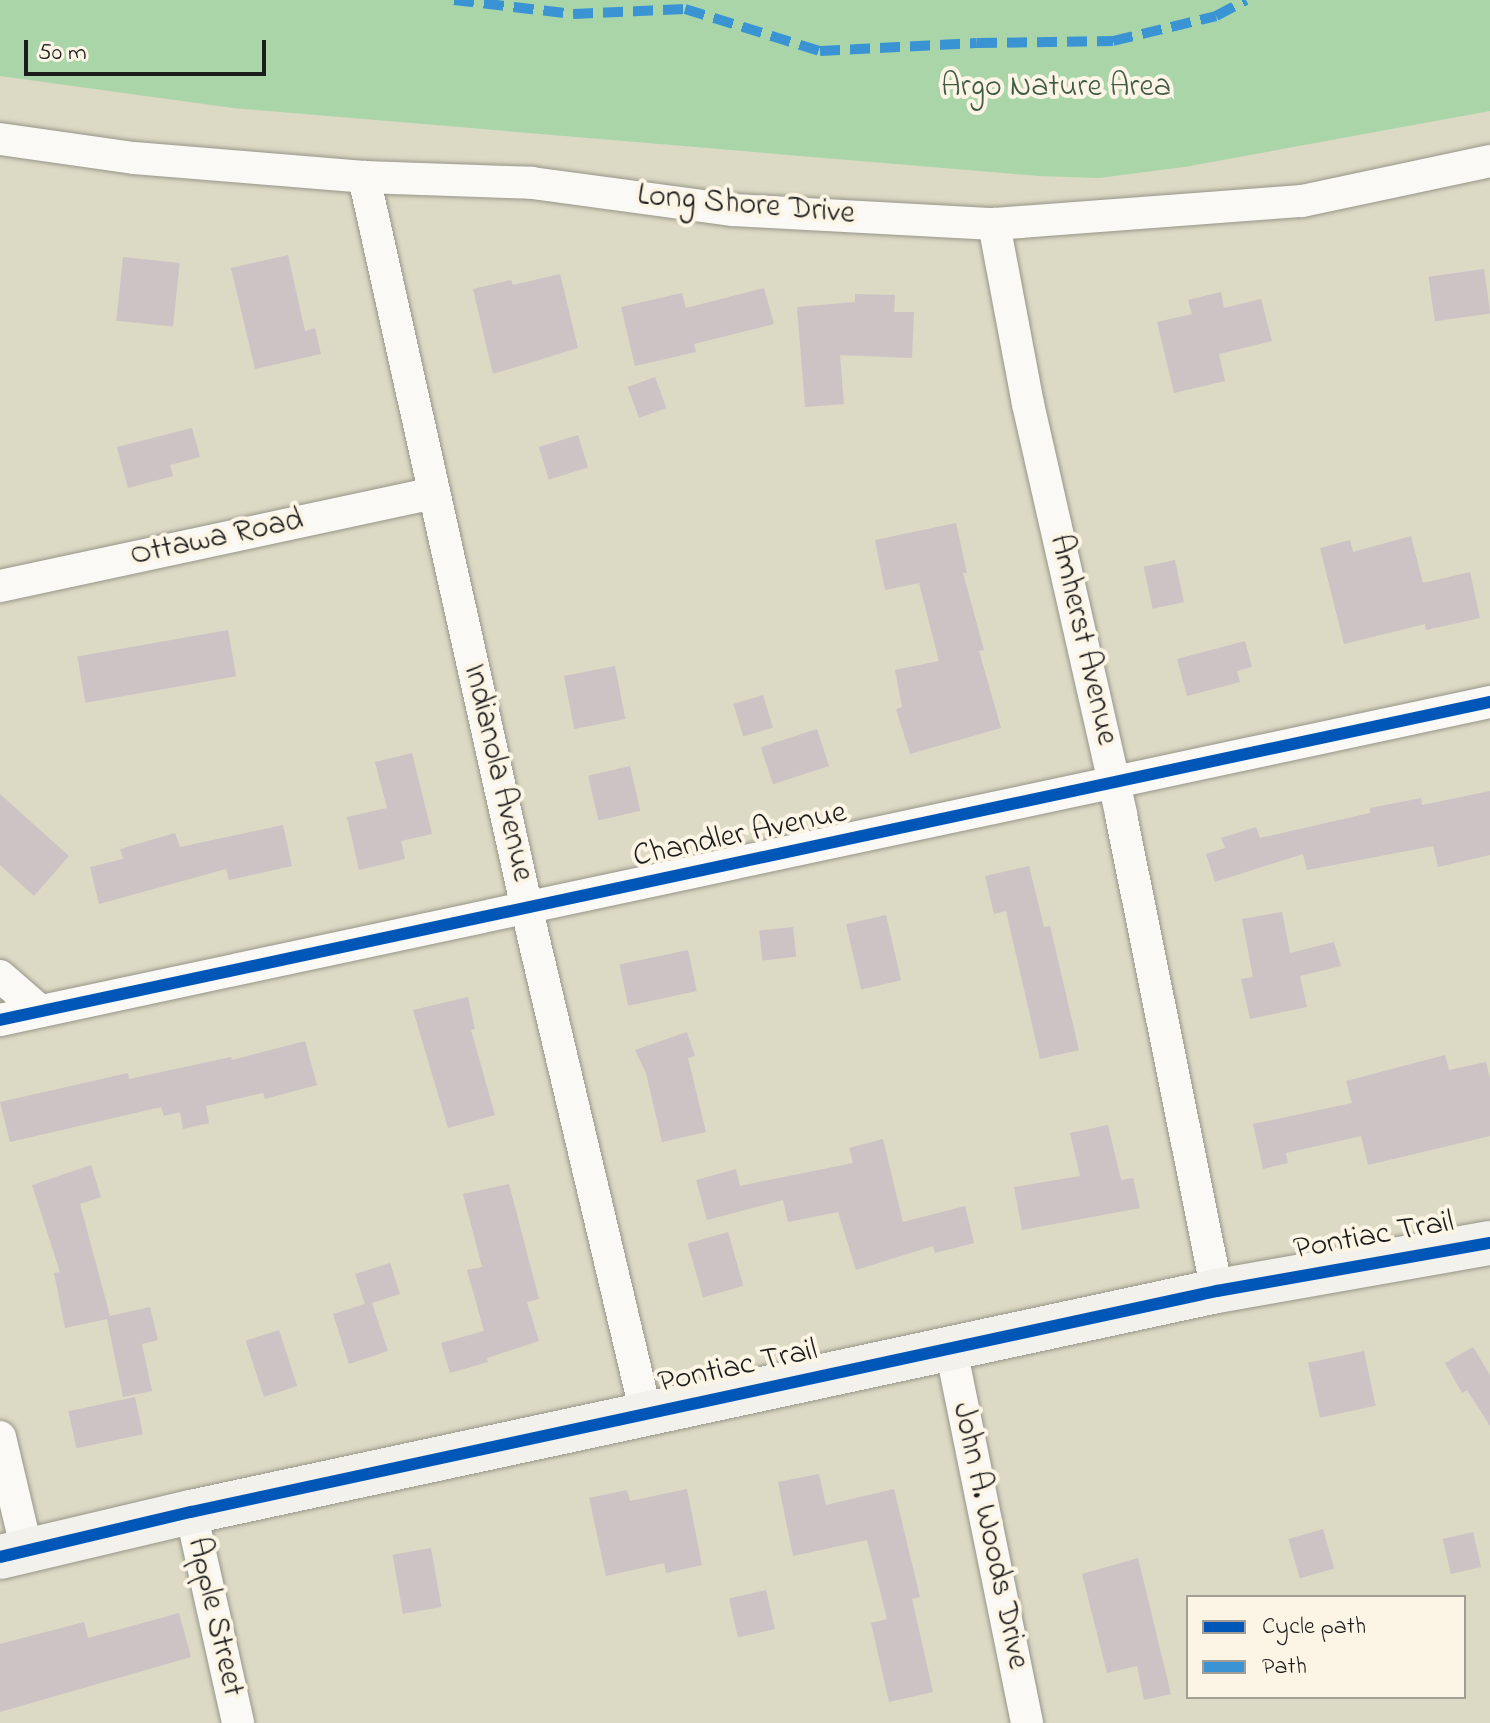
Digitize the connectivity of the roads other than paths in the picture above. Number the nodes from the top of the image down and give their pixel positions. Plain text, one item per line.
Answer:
1 (0, 139) edge
2 (1490, 161) edge
3 (364, 177) junction
4 (994, 224) junction
5 (434, 493) junction
6 (0, 586) edge
7 (1490, 702) edge
8 (1114, 784) junction
9 (527, 908) junction
10 (0, 976) edge
11 (38, 1009) junction
12 (0, 1020) edge
13 (1490, 1243) edge
14 (1217, 1291) junction
15 (951, 1349) junction
16 (646, 1414) junction
17 (0, 1437) edge
18 (191, 1512) junction
19 (14, 1554) edge
20 (238, 1723) edge
21 (1027, 1723) edge

1 - 3 street, Long Shore Drive
2 - 4 street, Long Shore Drive
3 - 4 street, Long Shore Drive
3 - 5 street, Indianola Avenue
4 - 8 street, Amherst Avenue
5 - 6 street, Ottawa Road
5 - 9 street, Indianola Avenue
7 - 8 street, Chandler Avenue
8 - 9 street, Chandler Avenue
8 - 14 street, Amherst Avenue
9 - 11 street, Chandler Avenue
9 - 16 street, Indianola Avenue
10 - 11 street
11 - 12 street, Chandler Avenue
13 - 14 main road, Pontiac Trail
14 - 15 main road, Pontiac Trail
15 - 16 main road, Pontiac Trail
15 - 21 street, John A. Woods Drive
16 - 18 main road, Pontiac Trail
17 - 19 street
18 - 19 main road, Pontiac Trail
18 - 20 street, Apple Street

